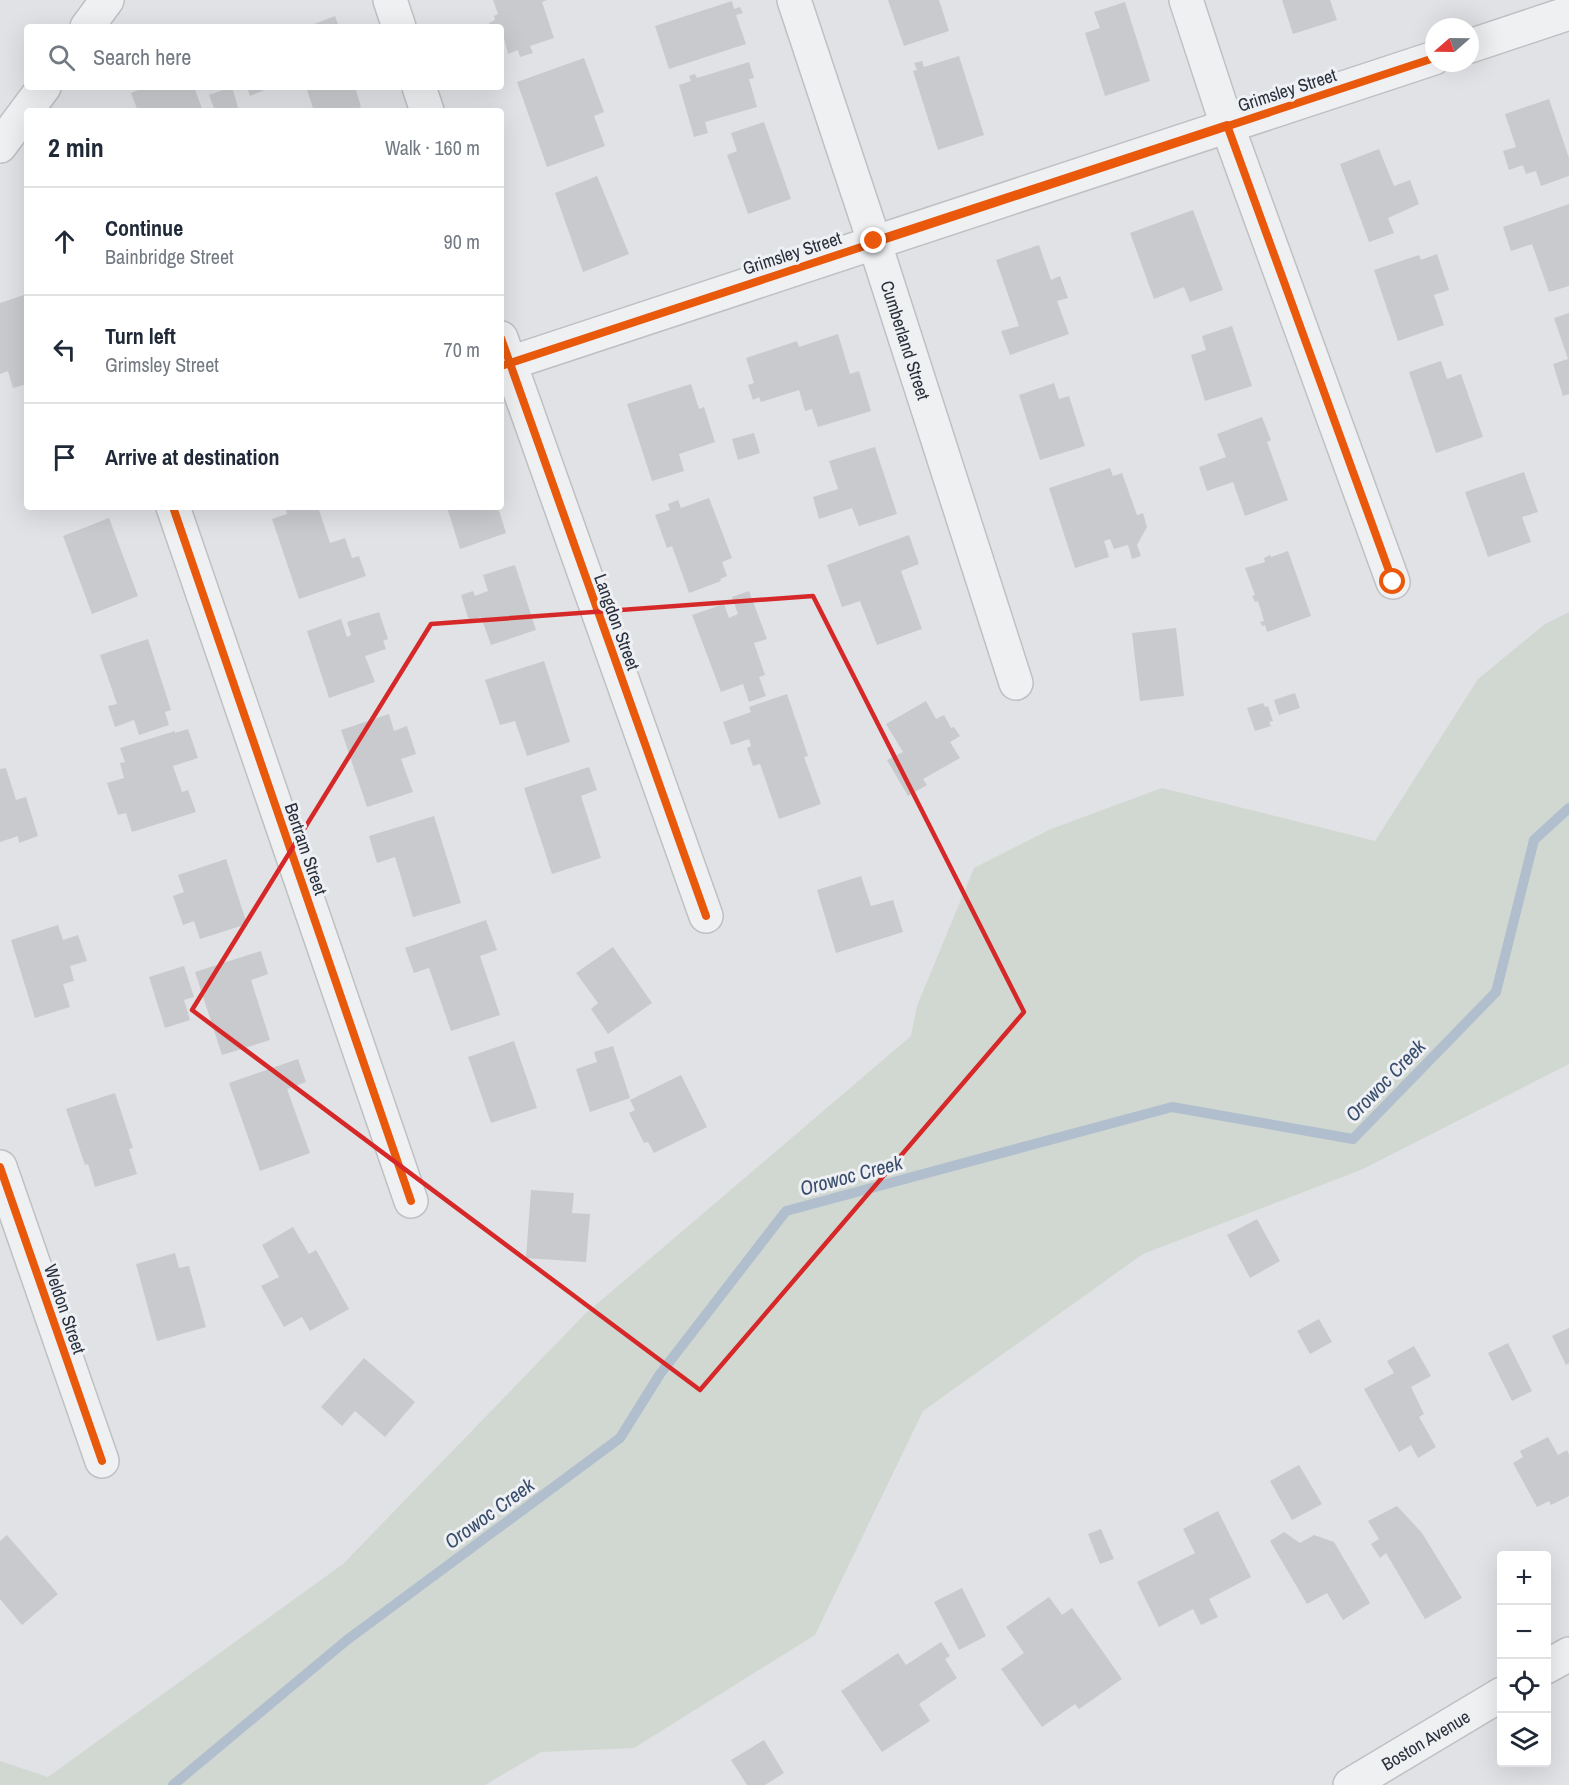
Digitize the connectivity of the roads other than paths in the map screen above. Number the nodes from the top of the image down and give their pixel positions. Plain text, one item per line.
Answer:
1 (107, 0) edge
2 (390, 0) edge
3 (794, 0) edge
4 (1186, 0) edge
5 (1569, 14) edge
6 (89, 24) edge
7 (398, 24) edge
8 (1479, 43) edge
9 (1425, 60) edge
10 (420, 90) edge
11 (426, 108) edge
12 (24, 118) edge
13 (1227, 125) junction
14 (0, 146) edge
15 (874, 241) junction
16 (504, 356) edge
17 (173, 510) edge
18 (1393, 582) dead end
19 (1016, 683) dead end
20 (706, 916) dead end
21 (0, 1167) edge
22 (411, 1201) dead end
23 (102, 1461) dead end
24 (1569, 1654) edge
25 (1551, 1664) edge
26 (1497, 1697) edge
27 (1350, 1785) edge

1 - 6 street
2 - 7 street
3 - 15 street, Cumberland Street
4 - 13 street
5 - 8 street
9 - 13 street, Grimsley Street
10 - 11 street
12 - 14 street
13 - 15 street, Grimsley Street
13 - 18 street
15 - 16 street, Grimsley Street
15 - 19 street, Cumberland Street
16 - 20 street, Langdon Street
17 - 22 street, Bertram Street
21 - 23 street, Weldon Street
24 - 25 street
26 - 27 street, Boston Avenue

